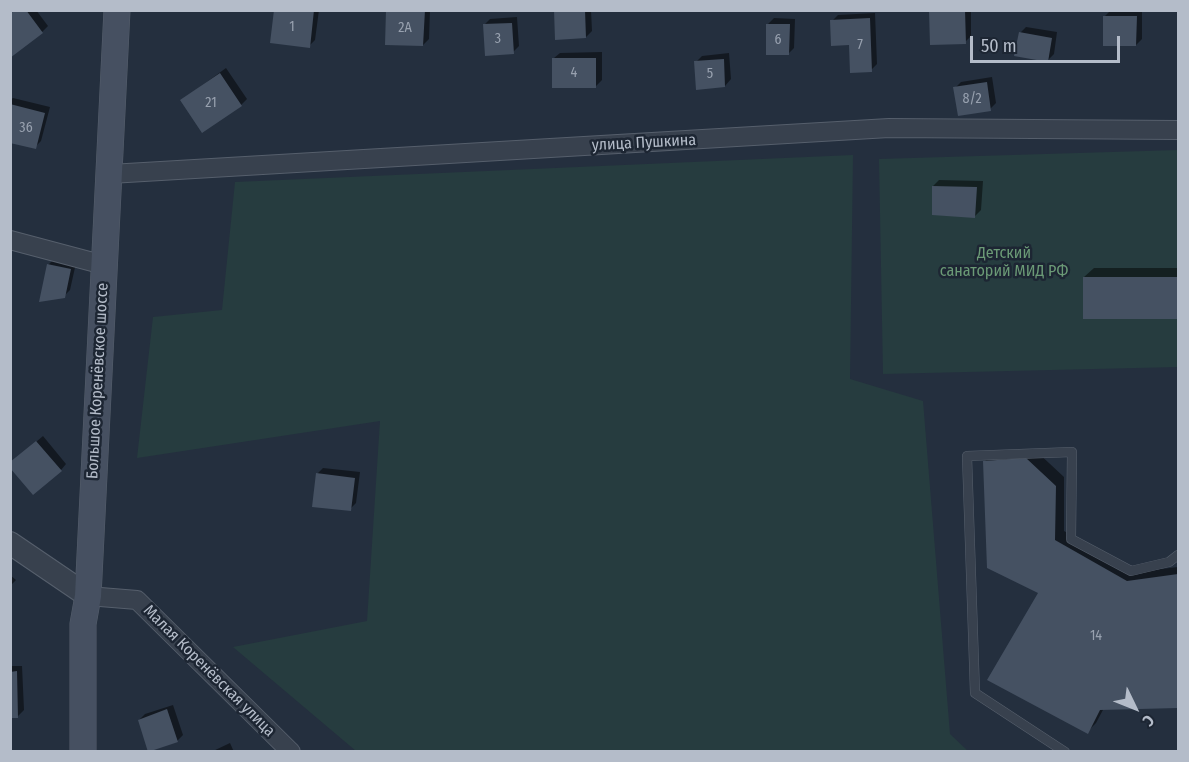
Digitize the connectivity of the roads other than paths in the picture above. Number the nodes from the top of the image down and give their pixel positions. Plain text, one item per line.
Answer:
1 (117, 10) edge
2 (1179, 129) edge
3 (110, 174) junction
4 (10, 240) edge
5 (104, 265) junction
6 (10, 543) edge
7 (1179, 555) edge
8 (88, 596) junction
9 (83, 752) edge
10 (291, 752) edge
11 (1065, 752) edge

1 - 3 main road, Большое Коренёвское шоссе
2 - 3 street, улица Пушкина
3 - 5 main road, Большое Коренёвское шоссе
4 - 5 street
5 - 8 main road, Большое Коренёвское шоссе
6 - 8 street
7 - 11 lane
8 - 9 main road, Большое Коренёвское шоссе
8 - 10 street, Малая Коренёвская улица

